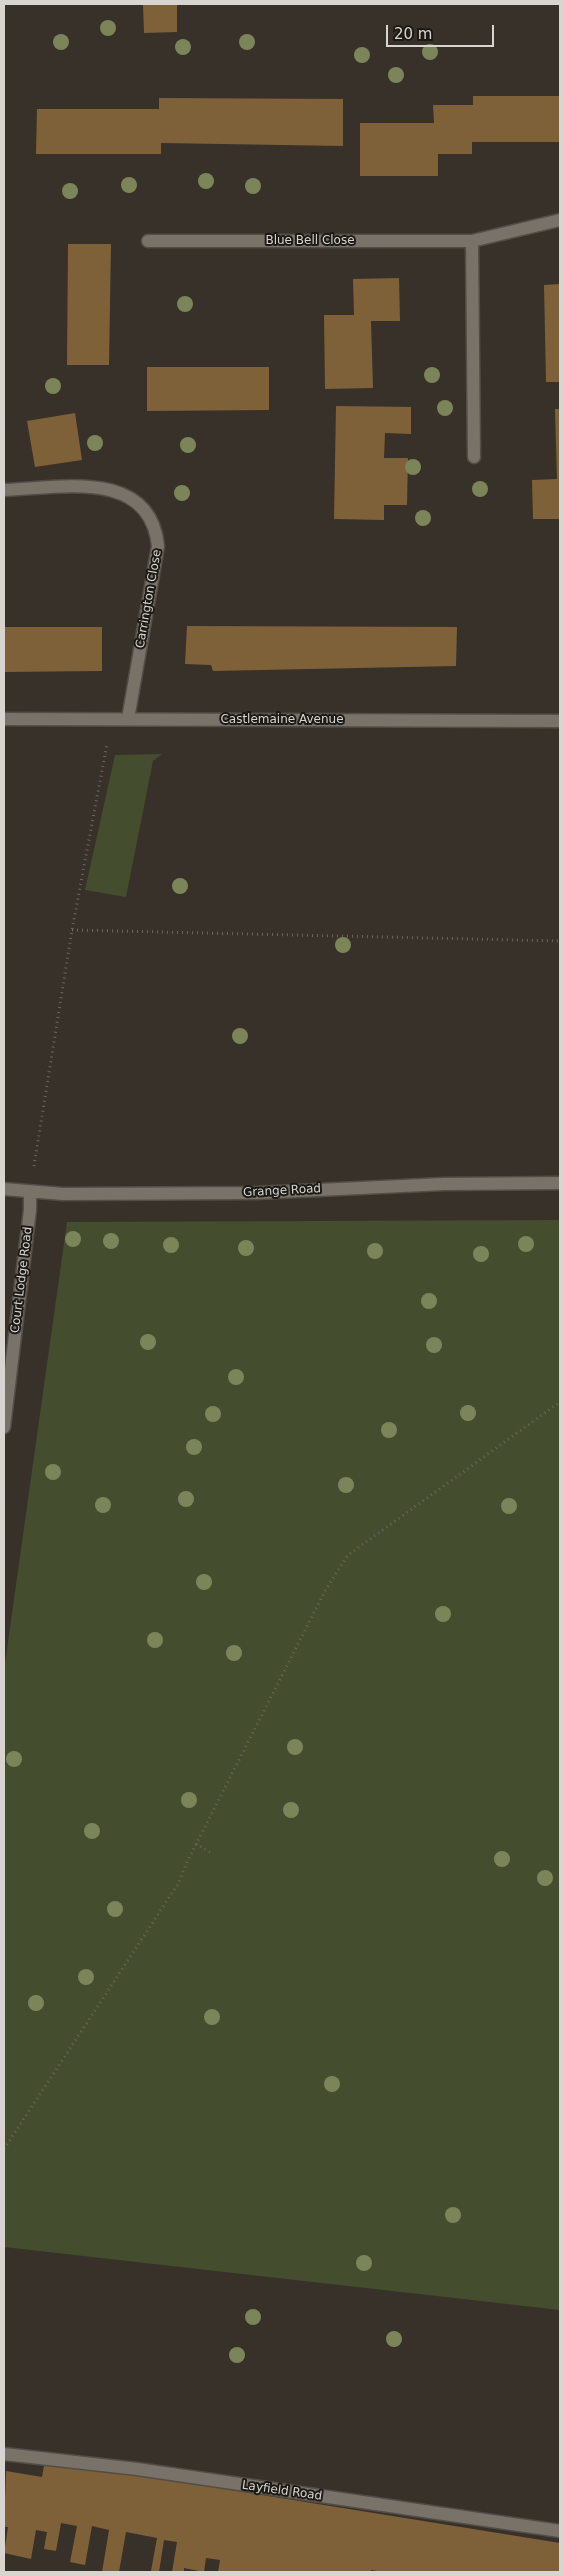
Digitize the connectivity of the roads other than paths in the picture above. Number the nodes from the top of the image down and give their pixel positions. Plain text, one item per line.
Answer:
1 (560, 220) edge
2 (148, 241) dead end
3 (472, 241) junction
4 (474, 457) dead end
5 (4, 490) edge
6 (4, 719) edge
7 (128, 719) junction
8 (560, 721) edge
9 (560, 1183) edge
10 (4, 1189) edge
11 (30, 1192) junction
12 (4, 1427) edge
13 (4, 2454) edge
14 (560, 2531) edge

1 - 3 street, Blue Bell Close
2 - 3 street, Blue Bell Close
3 - 4 street
5 - 7 street, Carrington Close
6 - 7 street, Castlemaine Avenue
7 - 8 street, Castlemaine Avenue
9 - 11 street, Grange Road
10 - 11 street, Grange Road
11 - 12 street, Court Lodge Road
13 - 14 street, Layfield Road

